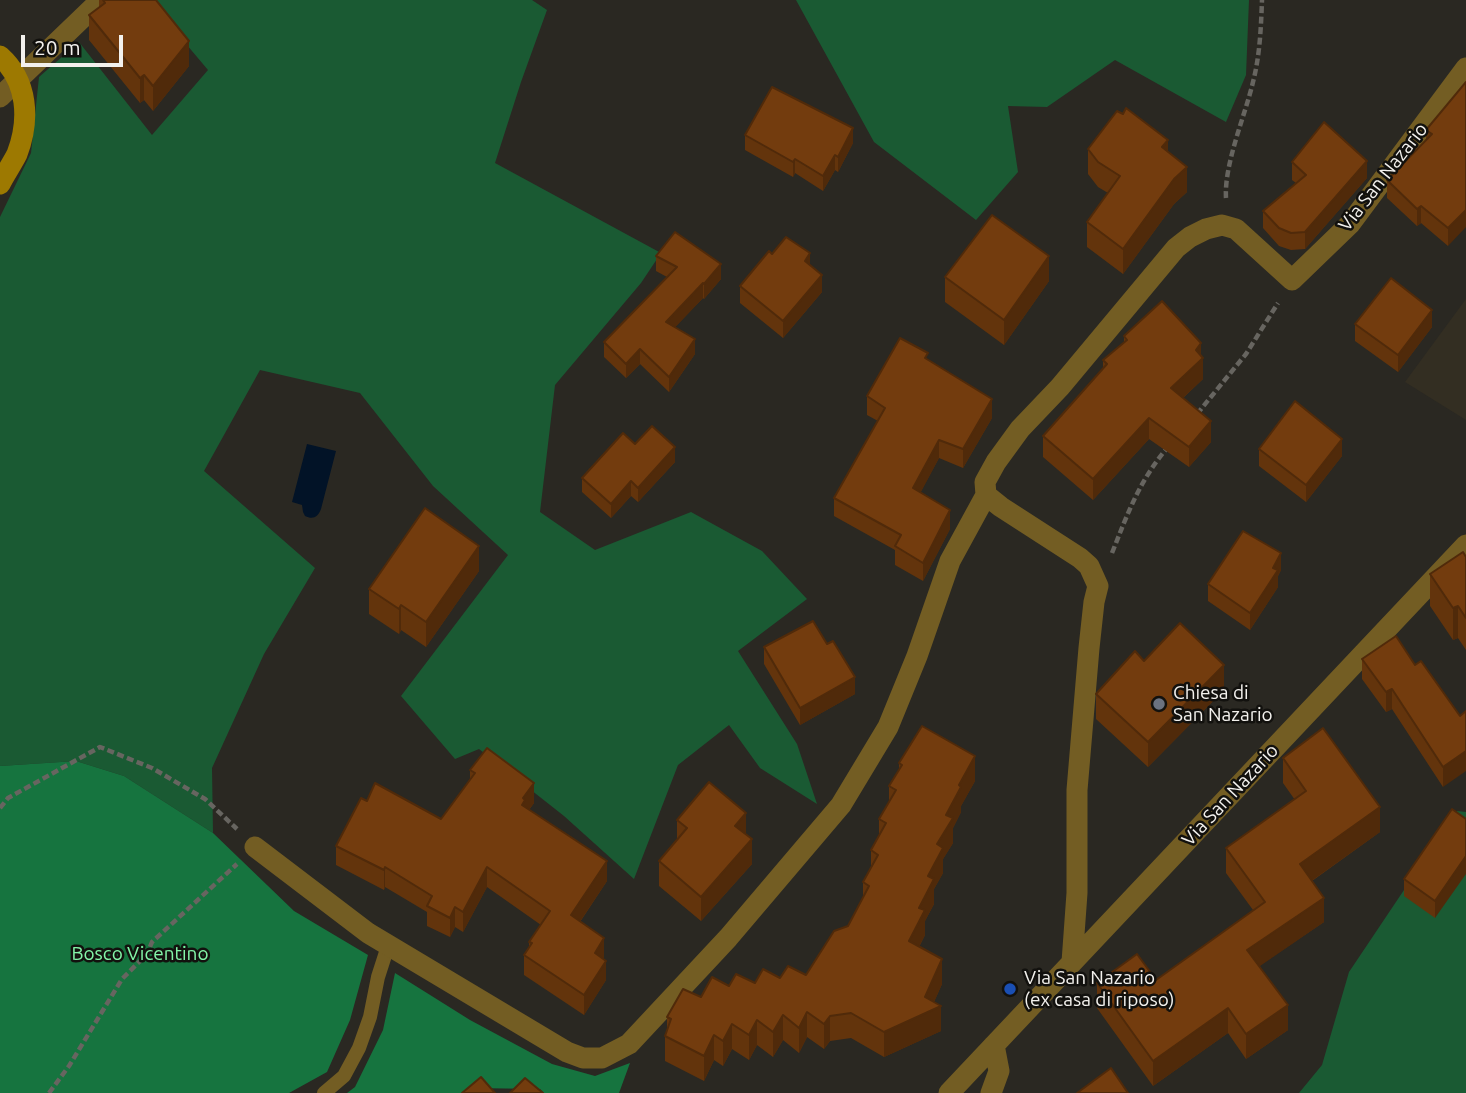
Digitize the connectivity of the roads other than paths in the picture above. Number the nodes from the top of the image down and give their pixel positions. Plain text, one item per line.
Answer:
1 (101, 0) edge
2 (0, 56) edge
3 (1466, 68) edge
4 (18, 80) junction
5 (0, 97) edge
6 (0, 184) edge
7 (986, 495) junction
8 (1466, 545) edge
9 (256, 847) road end
10 (388, 946) junction
11 (1072, 962) junction
12 (994, 1045) junction
13 (324, 1093) edge
14 (949, 1093) edge
15 (991, 1093) edge

1 - 4 street
2 - 4 main road
3 - 7 street, Via San Nazario
4 - 5 street
4 - 6 main road
7 - 10 street
7 - 11 street
8 - 11 street, Via San Nazario
9 - 10 street
10 - 13 lane
11 - 12 street, Via San Nazario
12 - 14 street, Via San Nazario
12 - 15 street

